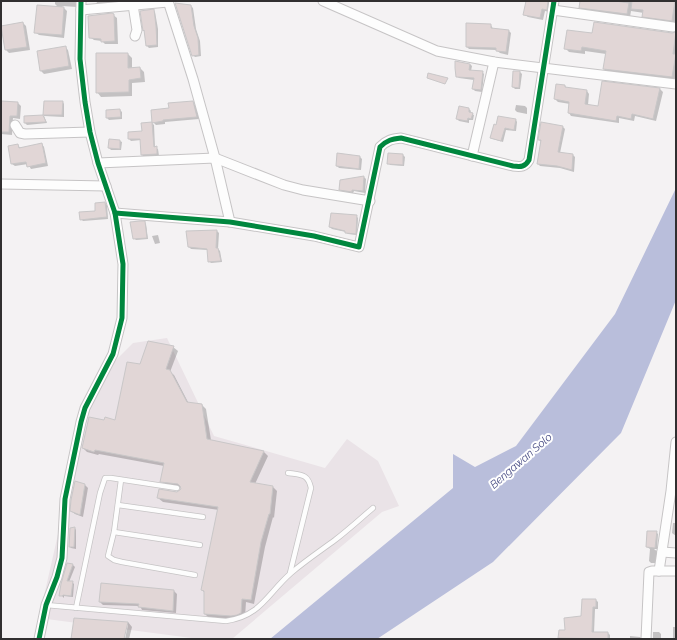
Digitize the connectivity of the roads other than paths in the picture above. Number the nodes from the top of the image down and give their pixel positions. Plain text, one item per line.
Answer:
1 (168, 1) edge
2 (323, 1) edge
3 (133, 5) junction
4 (81, 6) edge
5 (553, 6) edge
6 (673, 27) dead end
7 (135, 36) dead end
8 (494, 62) junction
9 (544, 68) junction
10 (676, 84) edge
11 (15, 125) dead end
12 (90, 132) junction
13 (472, 156) junction
14 (215, 158) junction
15 (98, 163) junction
16 (1, 184) edge
17 (106, 186) junction
18 (370, 201) junction
19 (115, 213) junction
20 (230, 222) junction
21 (676, 442) edge
22 (288, 472) dead end
23 (121, 480) junction
24 (177, 488) dead end
25 (674, 491) edge
26 (118, 505) junction
27 (373, 508) dead end
28 (203, 517) dead end
29 (114, 532) junction
30 (200, 546) dead end
31 (662, 552) junction
32 (676, 553) edge
33 (659, 571) junction
34 (676, 571) edge
35 (290, 573) junction
36 (195, 575) dead end
37 (46, 605) junction
38 (76, 608) junction
39 (39, 639) edge
40 (646, 639) edge

1 - 3 street
1 - 14 street
2 - 8 street
3 - 4 street
3 - 7 street
4 - 12 street
5 - 6 street
5 - 9 street
8 - 9 street
8 - 13 street
9 - 10 street
9 - 13 street
11 - 12 street
12 - 15 street
13 - 18 street
14 - 15 street
14 - 18 street
14 - 20 street
15 - 17 street
16 - 17 street
17 - 19 street
18 - 20 street
19 - 20 street
19 - 37 street
21 - 25 street
22 - 35 lane
23 - 24 lane
23 - 26 lane
23 - 38 lane
25 - 31 street
26 - 28 lane
26 - 29 lane
27 - 35 lane
29 - 30 lane
29 - 36 lane
31 - 32 street
31 - 33 street
33 - 34 street
33 - 40 street
35 - 38 lane
37 - 38 lane
37 - 39 street

